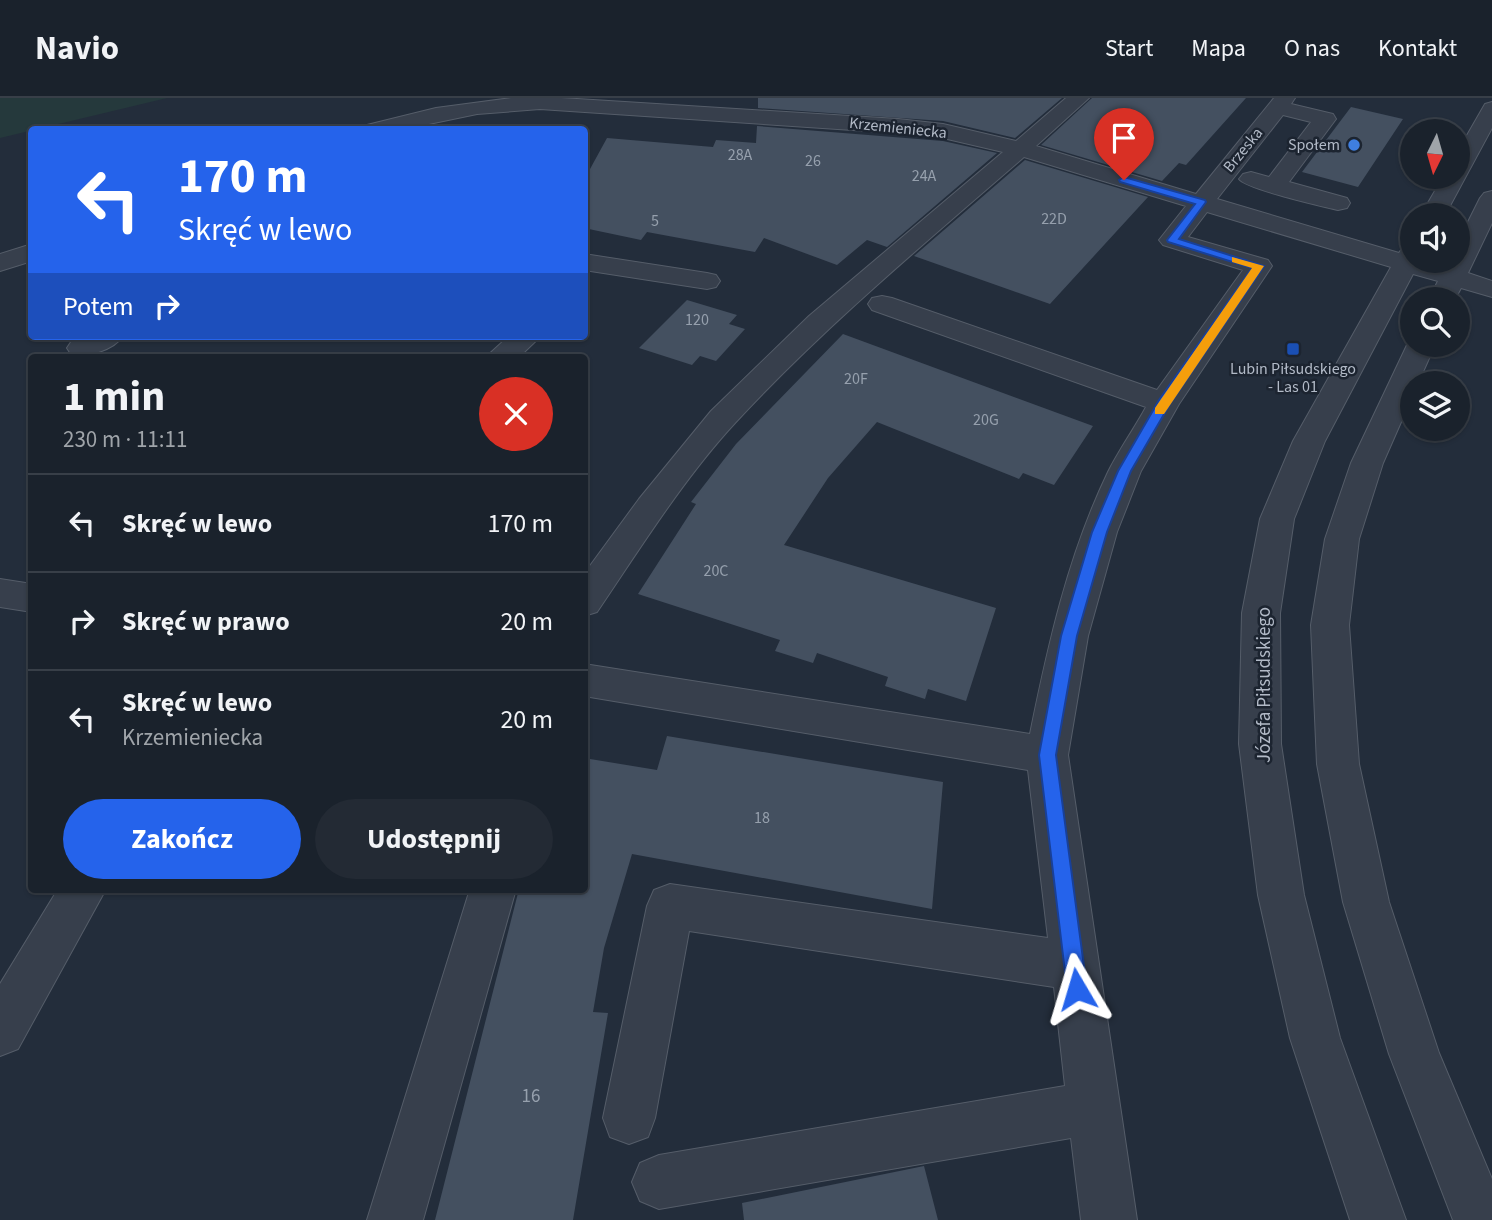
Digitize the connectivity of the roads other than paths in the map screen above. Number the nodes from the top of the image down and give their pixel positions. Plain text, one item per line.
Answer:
1 (1079, 98) edge
2 (1282, 102) edge
3 (685, 104) edge
4 (1492, 108) edge
5 (390, 126) edge
6 (1021, 149) junction
7 (1470, 149) edge
8 (1225, 172) junction
9 (1274, 186) junction
10 (1492, 198) edge
11 (1201, 202) junction
12 (1338, 203) dead end
13 (28, 253) edge
14 (1400, 256) edge
15 (0, 263) edge
16 (588, 263) edge
17 (613, 267) junction
18 (1401, 273) edge
19 (1428, 273) edge
20 (707, 281) dead end
21 (588, 287) edge
22 (1446, 287) edge
23 (1448, 287) edge
24 (1470, 289) edge
25 (1492, 289) edge
26 (882, 304) dead end
27 (100, 340) edge
28 (522, 340) edge
29 (81, 348) dead end
30 (505, 354) edge
31 (1416, 357) edge
32 (1164, 403) junction
33 (0, 593) edge
34 (588, 595) edge
35 (28, 597) edge
36 (588, 681) edge
37 (1047, 755) junction
38 (81, 893) edge
39 (492, 893) edge
40 (1074, 966) junction
41 (0, 1031) edge
42 (1093, 1108) junction
43 (629, 1118) dead end
44 (659, 1182) dead end
45 (395, 1220) edge
46 (1109, 1220) edge
47 (1378, 1220) edge
48 (1481, 1220) edge

1 - 6 street
2 - 8 street, Brzeska
2 - 9 street
3 - 5 street, Krzemieniecka
3 - 6 street, Krzemieniecka
4 - 7 street
6 - 11 street, Krzemieniecka
6 - 34 street
8 - 9 street
8 - 11 street, Brzeska
9 - 12 street
10 - 23 street
11 - 14 street, Krzemieniecka
11 - 32 street, Brzeska
13 - 15 street
16 - 17 street
17 - 20 street
17 - 21 street
18 - 47 street, Józefa Piłsudskiego
19 - 22 street, Krzemieniecka
24 - 25 street, Krzemieniecka
26 - 32 street
27 - 29 street
28 - 30 street
31 - 48 street
32 - 37 street
33 - 35 street
36 - 37 street
37 - 40 street
38 - 41 street
39 - 45 street
40 - 42 street
40 - 43 street
42 - 44 street
42 - 46 street

